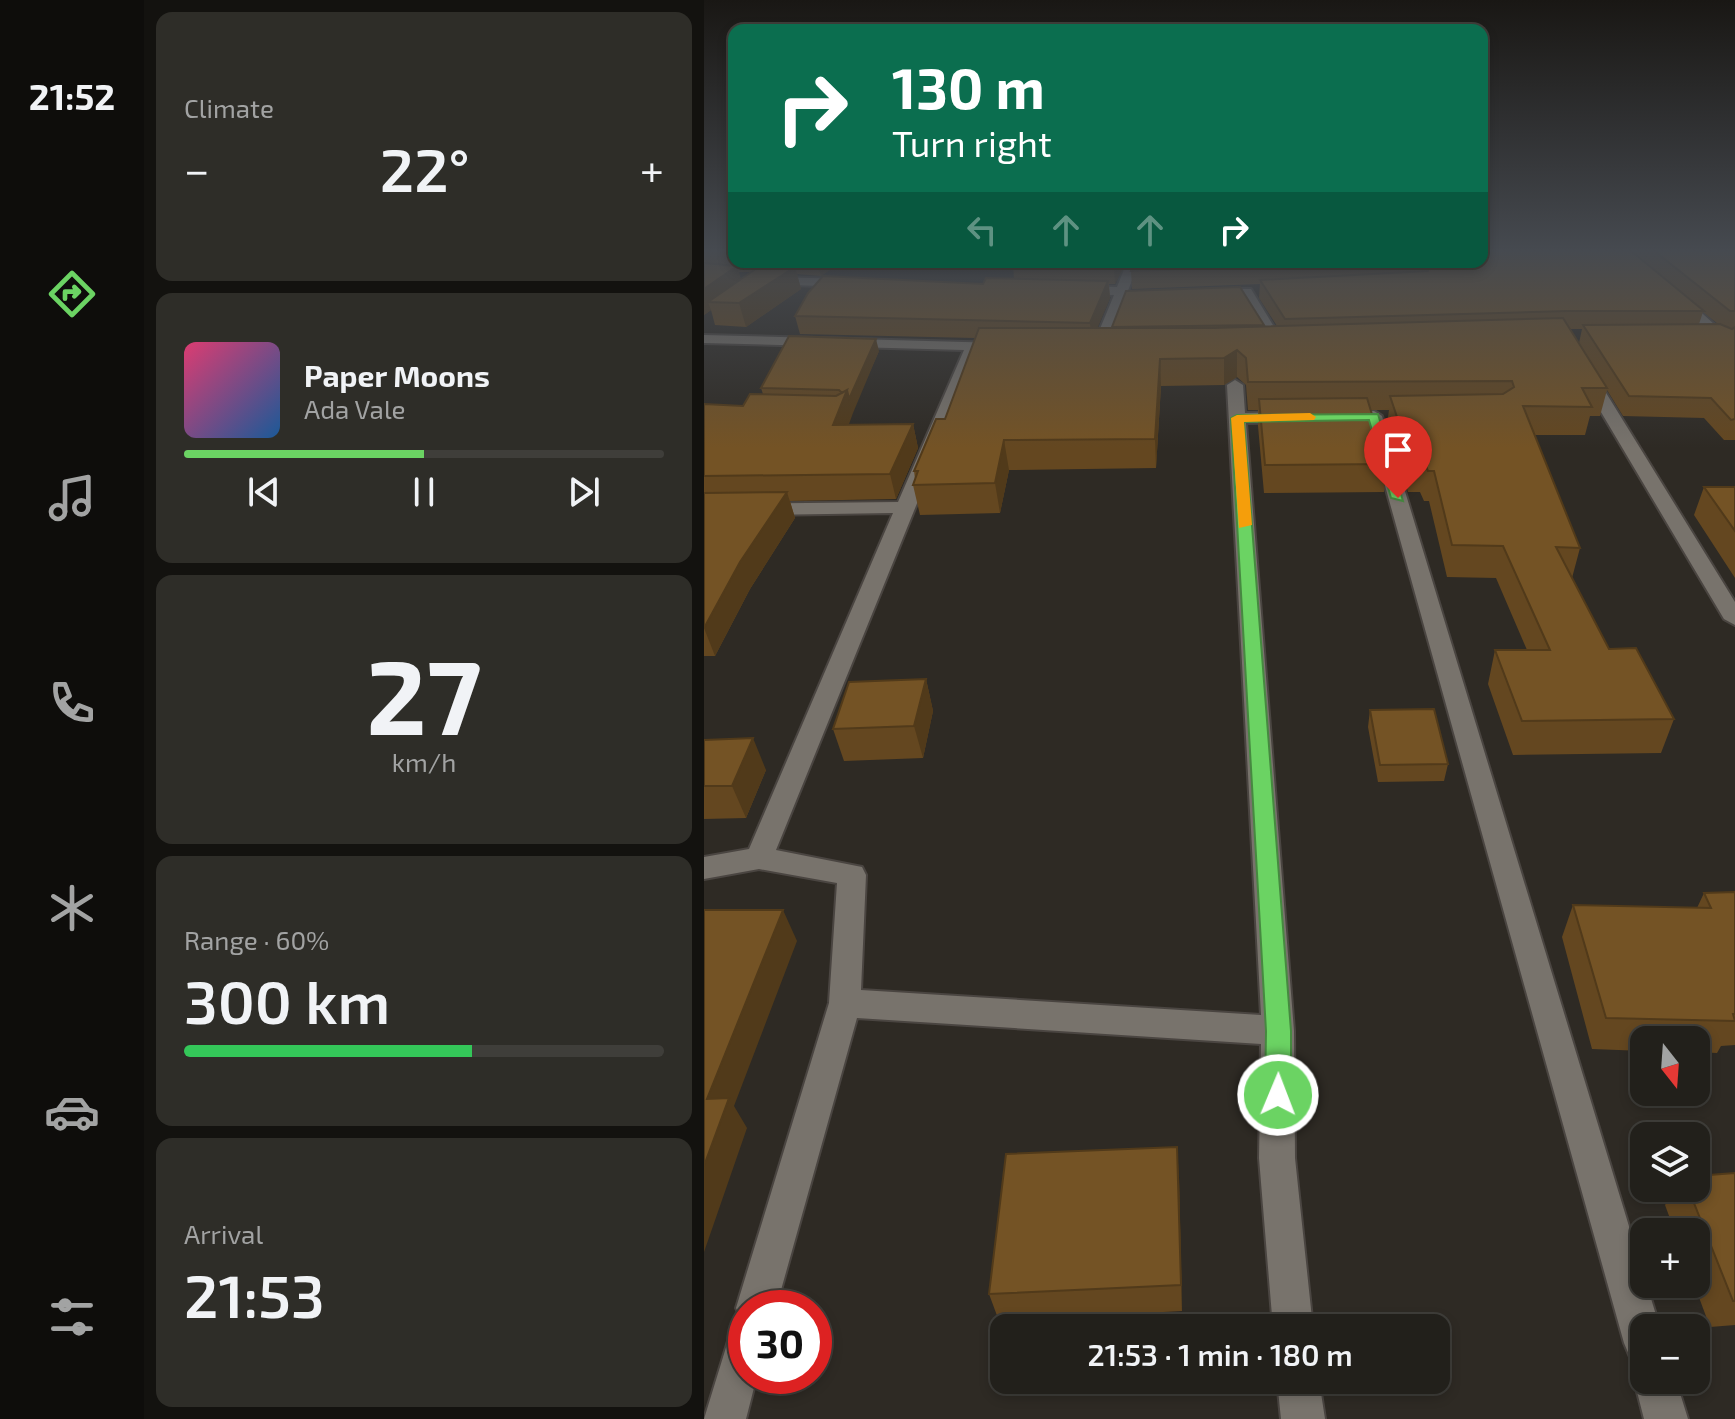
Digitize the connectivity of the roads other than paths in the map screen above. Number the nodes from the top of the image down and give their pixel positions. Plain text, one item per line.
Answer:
1 (1114, 316) edge
2 (1257, 316) edge
3 (1702, 316) edge
4 (1688, 336) edge
5 (1727, 336) edge
6 (704, 339) edge
7 (1300, 345) edge
8 (973, 347) junction
9 (1020, 347) edge
10 (1098, 348) edge
11 (1735, 351) edge
12 (1579, 363) edge
13 (1235, 385) dead end
14 (1237, 418) junction
15 (905, 507) junction
16 (704, 510) edge
17 (1735, 619) edge
18 (759, 858) junction
19 (704, 868) edge
20 (845, 1003) junction
21 (1278, 1031) junction
22 (761, 1290) edge
23 (1292, 1314) edge
24 (1636, 1314) edge
25 (731, 1394) edge
26 (1300, 1394) edge
27 (1659, 1394) edge
28 (724, 1419) edge
29 (1303, 1419) edge
30 (1666, 1419) edge

1 - 10 street
2 - 7 street
3 - 5 street
4 - 5 street
5 - 11 street
6 - 8 street
8 - 9 street
8 - 15 street
12 - 17 street
13 - 14 street
14 - 21 street
14 - 24 street
15 - 16 street
15 - 18 street
18 - 19 street
18 - 20 street
20 - 21 street
20 - 22 street
21 - 23 street
25 - 28 street
26 - 29 street
27 - 30 street

